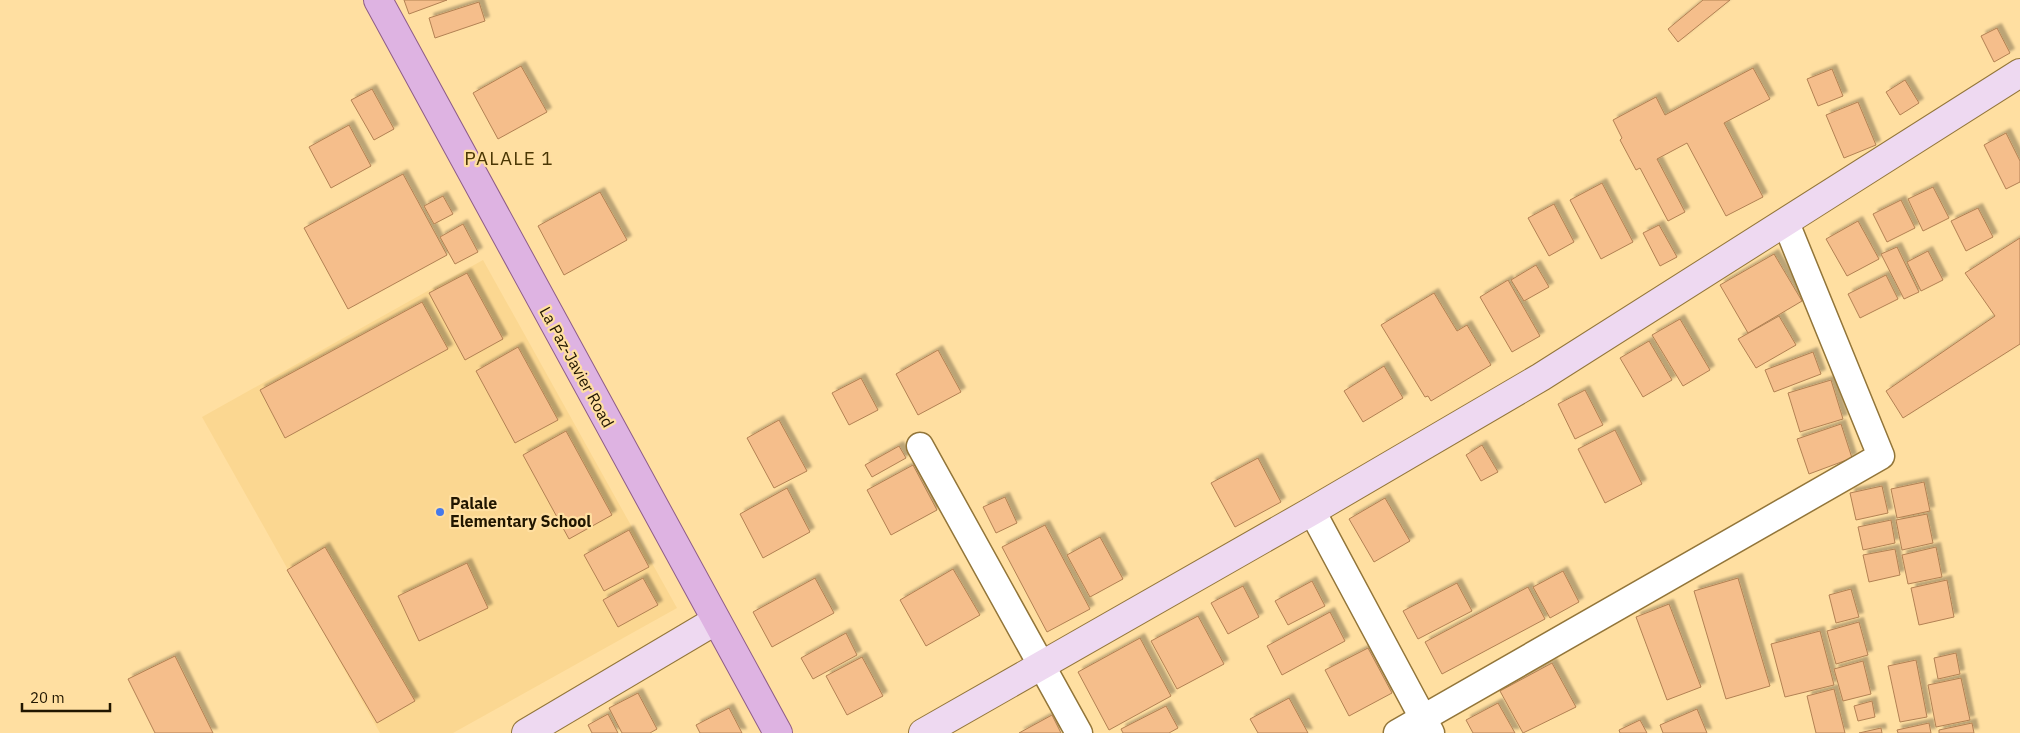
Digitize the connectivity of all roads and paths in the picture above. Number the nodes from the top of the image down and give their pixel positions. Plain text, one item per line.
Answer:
1 (378, 0) edge
2 (2020, 74) edge
3 (1786, 223) junction
4 (920, 446) dead end
5 (1312, 511) junction
6 (715, 621) junction
7 (1040, 666) junction
8 (1427, 726) edge
9 (526, 733) edge
10 (778, 733) edge
11 (923, 733) edge
12 (1079, 733) edge
13 (1397, 733) edge

1 - 6 main road, La Paz-Javier Road
2 - 3 street
3 - 5 street
3 - 8 street
4 - 7 street
5 - 7 street
5 - 8 street
6 - 9 street
6 - 10 main road, La Paz-Javier Road
7 - 11 street
7 - 12 street
8 - 13 street

